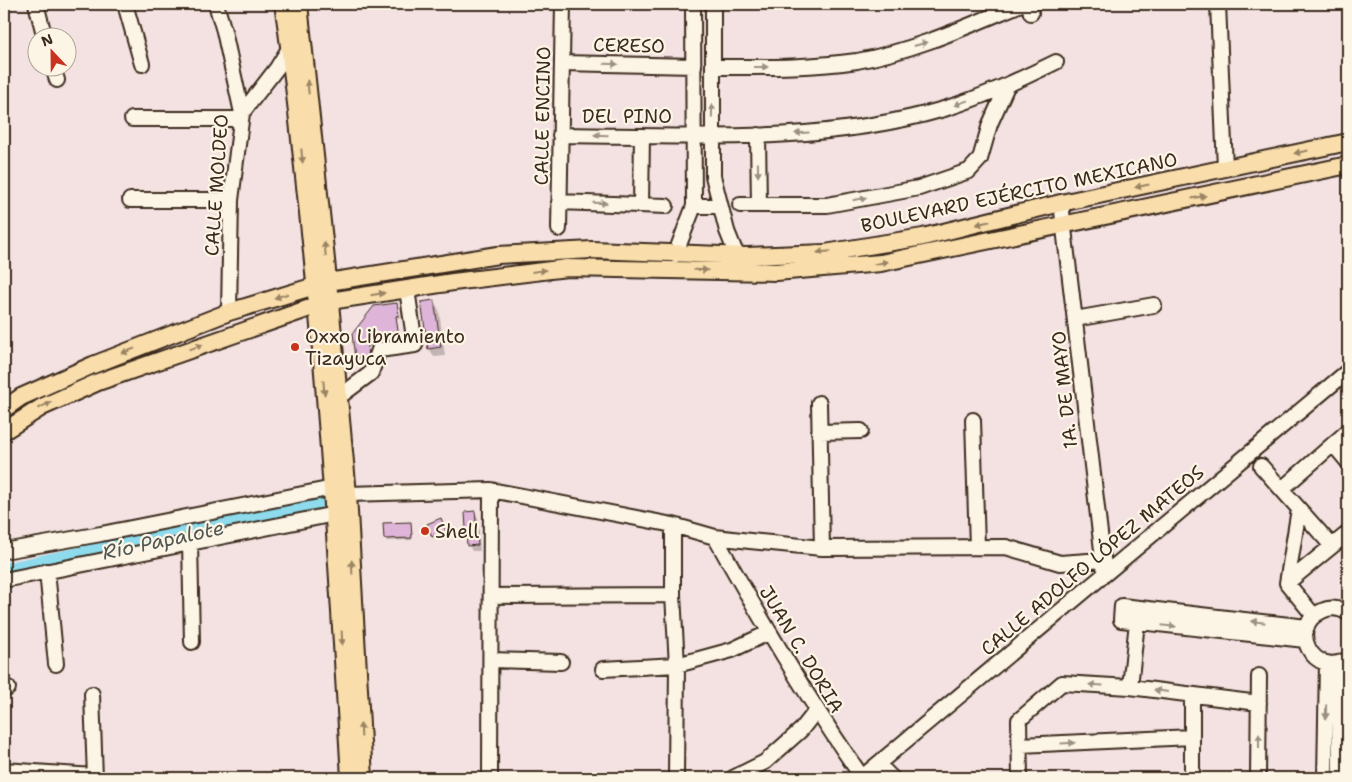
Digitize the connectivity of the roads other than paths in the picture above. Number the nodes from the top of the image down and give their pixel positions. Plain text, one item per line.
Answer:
1 (36, 4) edge
2 (125, 4) edge
3 (216, 4) edge
4 (283, 4) edge
5 (299, 4) edge
6 (563, 4) edge
7 (693, 4) edge
8 (714, 4) edge
9 (1218, 4) edge
10 (1027, 7) edge
11 (42, 28) edge
12 (290, 47) junction
13 (562, 62) junction
14 (1056, 62) dead end
15 (142, 64) dead end
16 (694, 66) junction
17 (713, 67) junction
18 (1007, 86) junction
19 (241, 116) junction
20 (132, 119) dead end
21 (560, 134) junction
22 (693, 135) junction
23 (642, 136) junction
24 (711, 136) junction
25 (758, 136) junction
26 (1348, 142) edge
27 (1348, 165) edge
28 (1224, 168) junction
29 (693, 176) junction
30 (712, 176) junction
31 (130, 200) dead end
32 (231, 200) junction
33 (559, 202) junction
34 (1061, 203) junction
35 (641, 205) junction
36 (666, 206) dead end
37 (694, 206) junction
38 (720, 206) junction
39 (740, 206) dead end
40 (759, 206) junction
41 (1065, 226) junction
42 (559, 229) dead end
43 (675, 255) junction
44 (738, 256) junction
45 (322, 284) junction
46 (412, 288) junction
47 (323, 303) junction
48 (1154, 305) dead end
49 (229, 312) junction
50 (1074, 320) junction
51 (93, 365) junction
52 (1348, 371) edge
53 (98, 382) junction
54 (339, 397) junction
55 (819, 404) dead end
56 (4, 409) edge
57 (973, 420) dead end
58 (861, 431) dead end
59 (1348, 431) edge
60 (4, 432) edge
61 (819, 432) junction
62 (1333, 444) junction
63 (1348, 462) edge
64 (1262, 466) dead end
65 (1282, 489) junction
66 (491, 490) junction
67 (340, 491) junction
68 (1299, 509) junction
69 (335, 514) junction
70 (673, 525) junction
71 (1348, 533) edge
72 (715, 537) junction
73 (190, 542) junction
74 (1332, 546) junction
75 (977, 547) junction
76 (822, 548) junction
77 (4, 551) edge
78 (1104, 566) junction
79 (46, 571) junction
80 (4, 580) edge
81 (1287, 583) junction
82 (673, 595) junction
83 (491, 596) junction
84 (1348, 613) edge
85 (1137, 622) junction
86 (1309, 628) junction
87 (768, 633) junction
88 (192, 642) dead end
89 (491, 660) junction
90 (1338, 661) edge
91 (561, 662) dead end
92 (56, 664) dead end
93 (677, 665) junction
94 (603, 669) dead end
95 (1259, 676) dead end
96 (1130, 687) junction
97 (92, 694) dead end
98 (1192, 695) junction
99 (1259, 704) junction
100 (816, 712) junction
101 (1192, 737) junction
102 (1020, 745) junction
103 (878, 764) junction
104 (4, 770) edge
105 (94, 777) edge
106 (350, 778) edge
107 (364, 778) edge
108 (490, 778) edge
109 (676, 778) edge
110 (733, 778) edge
111 (862, 778) edge
112 (892, 778) edge
113 (1020, 778) edge
114 (1192, 778) edge
115 (1258, 778) edge
116 (1325, 778) edge
117 (1340, 778) edge

1 - 11 street
2 - 15 street
3 - 19 street, CALLE MOLDEO
4 - 12 main road
45 -> 5 main road
6 - 13 street, CALLE ENCINO
7 - 16 street
8 - 17 street
9 - 28 street
17 -> 10 street
12 - 19 street
12 -> 45 main road
13 -> 16 street, CERESO
13 - 21 street, CALLE ENCINO
14 - 18 street, DEL PINO
16 - 22 street
24 -> 17 street
18 -> 25 street, DEL PINO
40 -> 18 street
19 - 20 street
19 - 32 street, CALLE MOLDEO
23 -> 21 street, DEL PINO
21 - 33 street, CALLE ENCINO
22 - 23 street, DEL PINO
22 - 24 street, DEL PINO
22 - 29 street
23 - 35 street
24 - 25 street, DEL PINO
24 - 30 street
25 -> 40 street
26 -> 28 main road, BOULEVARD EJÉRCITO MEXICANO
41 -> 27 main road
28 -> 34 main road, BOULEVARD EJÉRCITO MEXICANO
29 - 30 street
29 - 37 street
30 - 38 street
31 - 32 street
32 - 49 street, CALLE MOLDEO
33 -> 35 street
33 - 42 street, CALLE ENCINO
34 - 41 street, 1A. DE MAYO
34 -> 44 main road, BOULEVARD EJÉRCITO MEXICANO
35 - 36 street
37 - 38 street
37 - 43 street
38 - 44 street
39 - 40 street
46 -> 41 main road
41 - 50 street, 1A. DE MAYO
43 - 44 main road, BOULEVARD EJÉRCITO MEXICANO
43 - 45 main road, BOULEVARD EJÉRCITO MEXICANO
45 - 47 main road
45 -> 49 main road, BOULEVARD EJÉRCITO MEXICANO
47 -> 46 main road
46 - 54 street
53 -> 47 main road
47 - 54 main road
47 -> 67 main road
48 - 50 street
49 -> 51 main road, BOULEVARD EJÉRCITO MEXICANO
50 - 78 street, 1A. DE MAYO
51 - 53 main road
51 - 56 main road, BOULEVARD EJÉRCITO MEXICANO
52 - 78 street, CALLE ADOLFO LÓPEZ MATEOS
60 -> 53 main road
54 - 67 main road
55 - 61 street
57 - 75 street
58 - 61 street
59 - 62 street
61 - 76 street
62 - 63 street
62 - 65 street
64 - 65 street
65 - 68 street
66 - 67 street
66 - 70 street
66 - 83 street
67 - 69 main road
67 - 77 street
107 -> 67 main road
68 - 74 street
68 - 81 street
69 - 73 street
69 -> 106 main road
70 - 72 street
70 - 82 street
71 - 74 street
72 - 76 street
72 - 87 street, JUAN C. DORIA
73 - 79 street
73 - 88 street
74 - 81 street
75 - 76 street
75 - 78 street
78 - 103 street, CALLE ADOLFO LÓPEZ MATEOS
79 - 80 street
79 - 92 street
81 - 86 street
82 - 83 street
82 - 93 street
83 - 89 street
84 - 86 street
85 -> 86 street
86 -> 85 street
85 - 96 street
86 - 90 street
87 - 93 street
87 - 100 street, JUAN C. DORIA
89 - 91 street
89 - 108 street
90 -> 116 street
90 - 117 street
93 - 94 street
93 - 109 street
95 - 99 street
98 -> 96 street
96 -> 102 street
97 - 105 street
98 - 99 street
98 - 101 street
115 -> 99 street
100 - 110 street
100 - 111 street, JUAN C. DORIA
102 -> 101 street
101 - 114 street
102 - 113 street
103 - 111 street, CALLE ADOLFO LÓPEZ MATEOS
103 - 112 street
104 - 105 street

